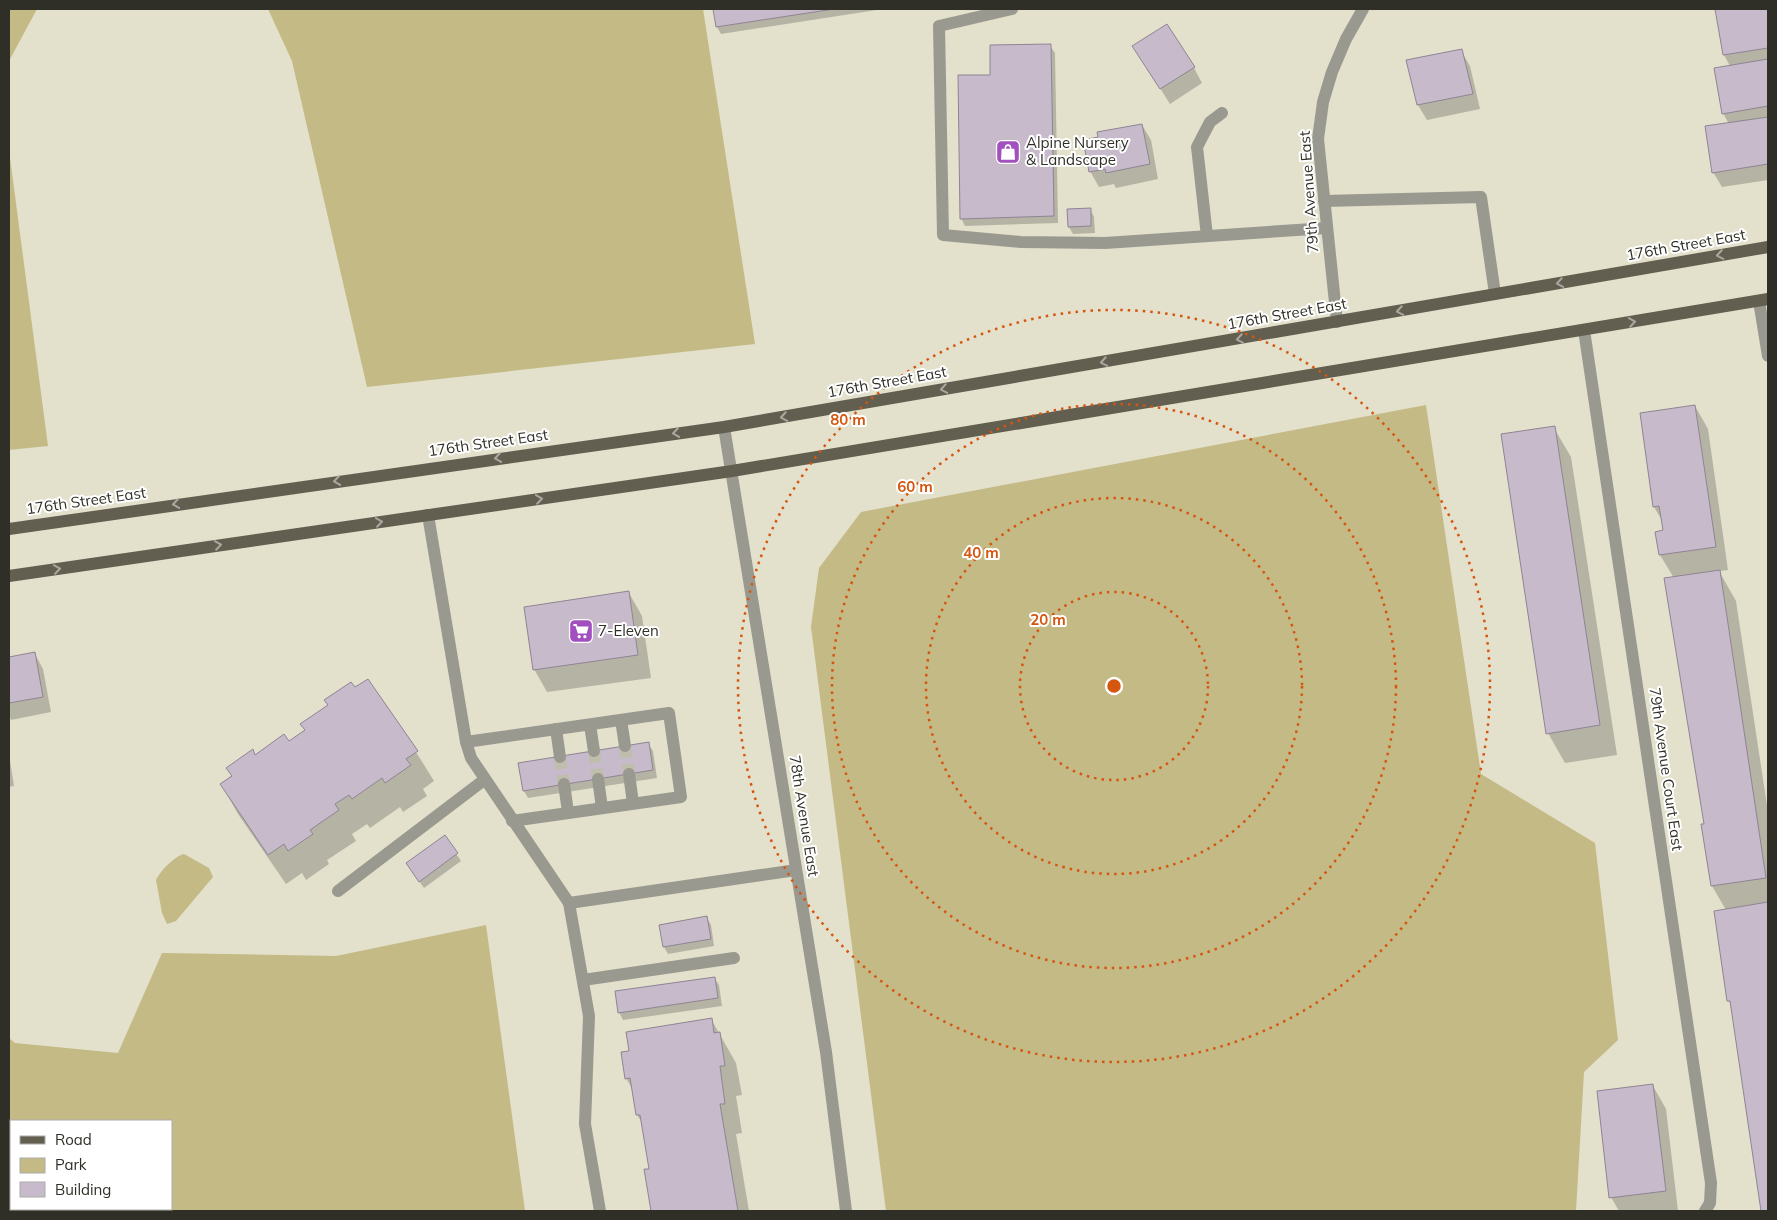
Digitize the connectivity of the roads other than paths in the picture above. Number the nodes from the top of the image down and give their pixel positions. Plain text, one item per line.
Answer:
1 (1012, 9) edge
2 (1363, 9) edge
3 (1222, 113) dead end
4 (1324, 201) junction
5 (1327, 228) junction
6 (1206, 236) junction
7 (1768, 247) edge
8 (1495, 294) junction
9 (1764, 300) edge
10 (1337, 322) junction
11 (1584, 330) junction
12 (1768, 356) edge
13 (724, 426) junction
14 (732, 471) junction
15 (428, 515) junction
16 (9, 529) edge
17 (9, 576) edge
18 (621, 720) junction
19 (590, 725) junction
20 (556, 729) junction
21 (466, 742) junction
22 (625, 746) tunnel mouth
23 (594, 751) tunnel mouth
24 (560, 756) tunnel mouth
25 (629, 774) tunnel mouth
26 (598, 779) tunnel mouth
27 (484, 780) junction
28 (564, 784) tunnel mouth
29 (633, 803) junction
30 (602, 808) junction
31 (568, 812) junction
32 (512, 821) junction
33 (796, 870) junction
34 (338, 891) dead end
35 (569, 903) junction
36 (734, 958) dead end
37 (583, 980) junction
38 (600, 1211) edge
39 (846, 1211) edge
40 (1705, 1211) edge

1 - 6 street
2 - 4 street, 79th Avenue East
3 - 6 street
4 - 5 street, 79th Avenue East
4 - 8 street
5 - 6 street
5 - 10 street, 79th Avenue East
7 -> 8 main road, 176th Street East
8 -> 10 main road, 176th Street East
11 -> 9 main road
9 - 12 street
10 -> 13 main road, 176th Street East
11 - 14 main road
11 - 40 street, 79th Avenue Court East
13 - 14 street, 78th Avenue East
13 -> 16 main road, 176th Street East
15 -> 14 main road
14 - 33 street, 78th Avenue East
17 -> 15 main road
15 - 21 street
18 - 19 street
18 - 22 street
18 - 29 street
19 - 20 street
19 - 23 street
20 - 21 street
20 - 24 street
21 - 27 street
25 - 29 street
26 - 30 street
27 - 32 street
27 - 34 street
28 - 31 street
29 - 30 street
30 - 31 street
31 - 32 street
32 - 35 street
33 - 35 street
33 - 39 street, 78th Avenue East
35 - 37 street
36 - 37 street
37 - 38 street

